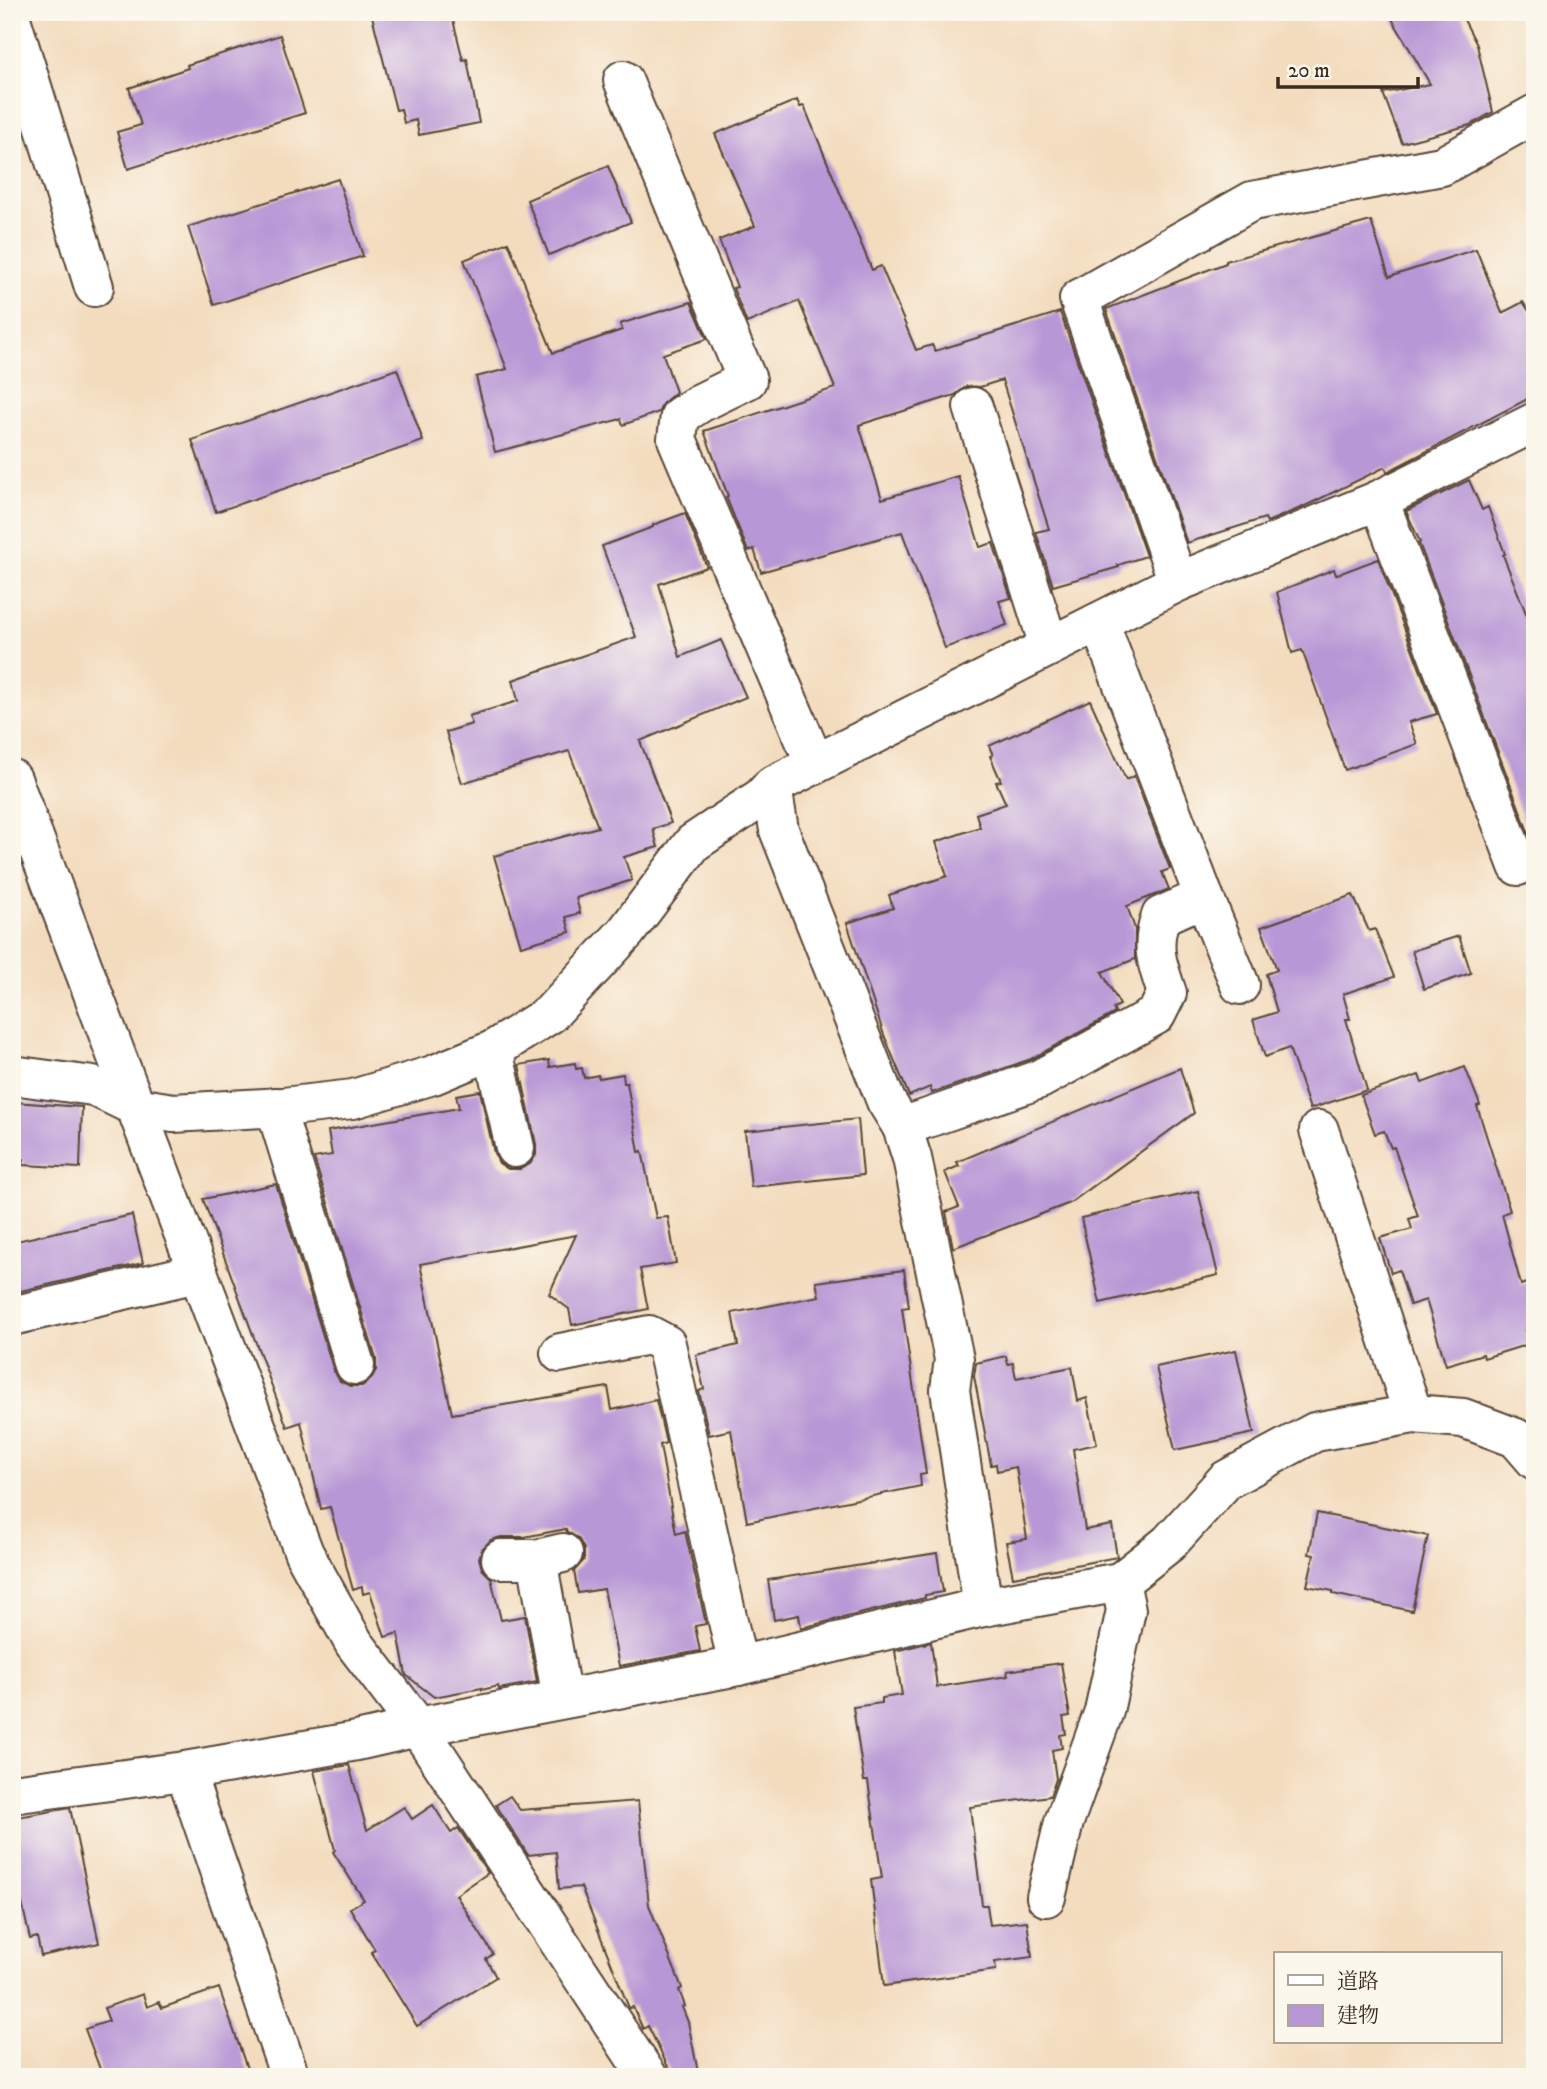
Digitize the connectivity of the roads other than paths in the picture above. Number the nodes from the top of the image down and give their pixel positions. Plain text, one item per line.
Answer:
1 (12, 22) edge
2 (623, 80) dead end
3 (1535, 114) edge
4 (94, 287) dead end
5 (973, 407) dead end
6 (1535, 422) edge
7 (1379, 500) junction
8 (1178, 582) junction
9 (1100, 622) junction
10 (1049, 646) junction
11 (815, 764) junction
12 (12, 779) edge
13 (772, 786) junction
14 (1518, 866) dead end
15 (1204, 897) junction
16 (1240, 985) dead end
17 (493, 1050) junction
18 (12, 1074) edge
19 (136, 1107) junction
20 (275, 1107) junction
21 (902, 1127) junction
22 (1319, 1130) dead end
23 (515, 1148) dead end
24 (197, 1273) junction
25 (12, 1316) edge
26 (560, 1353) dead end
27 (355, 1365) dead end
28 (1413, 1414) junction
29 (1535, 1460) edge
30 (533, 1557) dead end
31 (1120, 1582) junction
32 (983, 1607) junction
33 (738, 1666) junction
34 (562, 1699) junction
35 (418, 1727) junction
36 (185, 1771) junction
37 (12, 1794) edge
38 (1046, 1897) dead end
39 (290, 2077) edge
40 (648, 2077) edge

1 - 4 street
2 - 11 street
3 - 8 street
5 - 10 street
6 - 7 street
7 - 8 street
7 - 14 street
8 - 9 street
9 - 10 street
9 - 15 street
10 - 11 street
11 - 13 street
12 - 19 street
13 - 17 street
13 - 21 street
15 - 16 street
15 - 21 street
17 - 20 street
17 - 23 street
18 - 19 street
19 - 20 street
19 - 24 street
20 - 27 street
21 - 32 street
22 - 28 street
24 - 25 street
24 - 35 street
26 - 33 street
28 - 29 street
28 - 31 street
30 - 34 street
31 - 32 street
31 - 38 street
32 - 33 street
33 - 34 street
34 - 35 street
35 - 36 street
35 - 40 street
36 - 37 street
36 - 39 street

